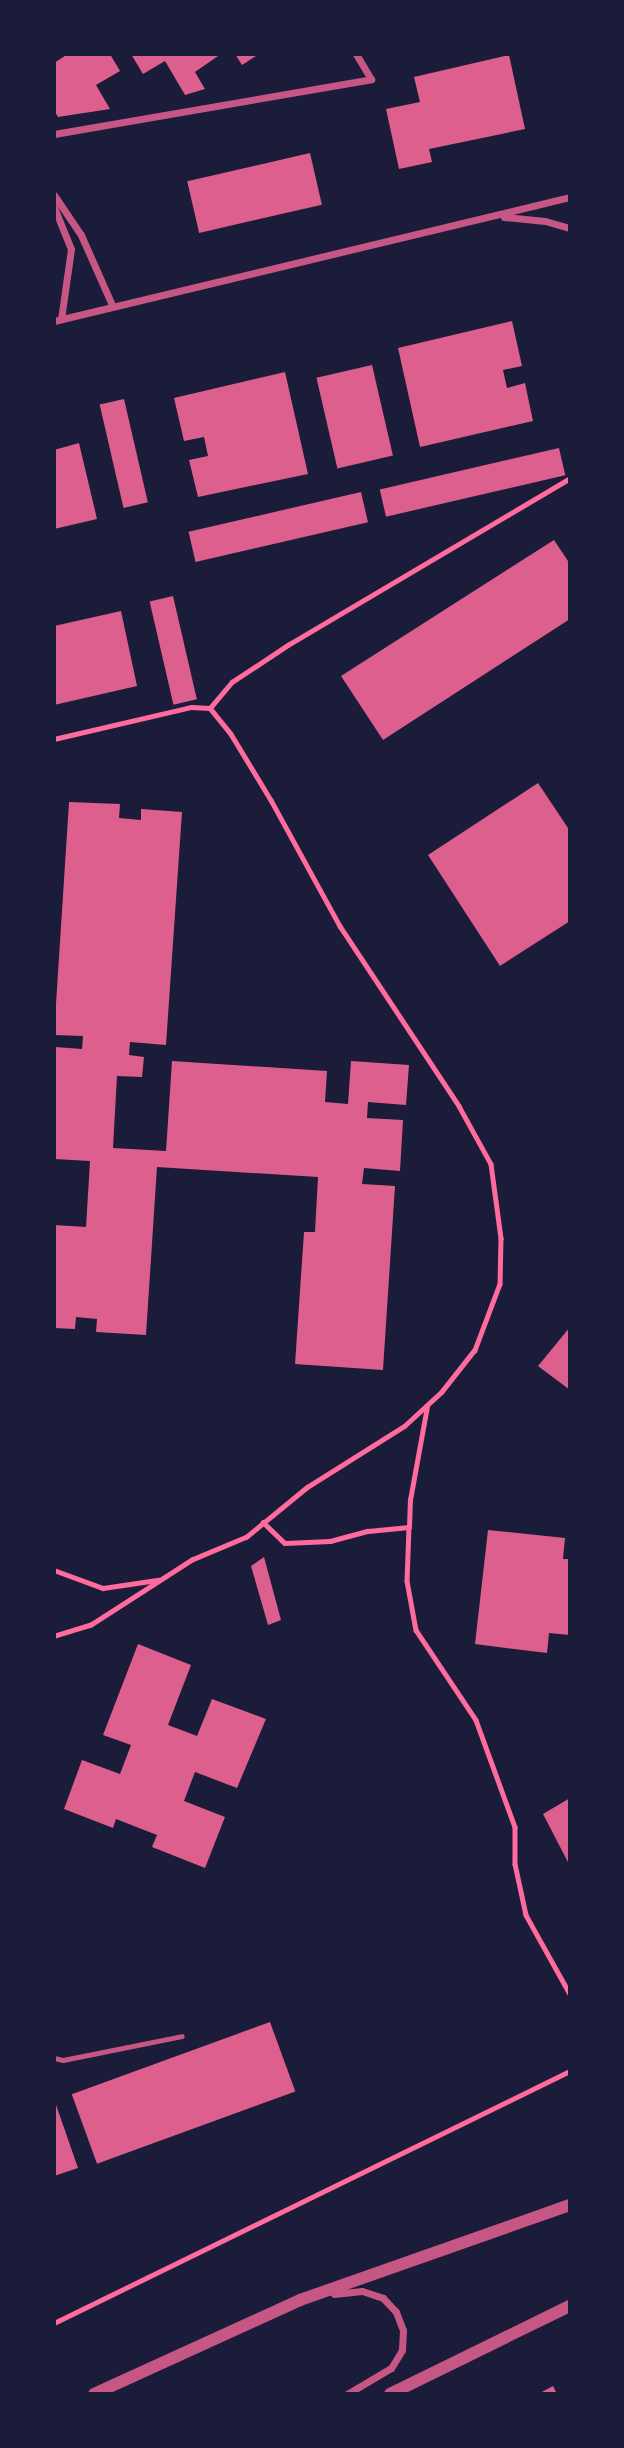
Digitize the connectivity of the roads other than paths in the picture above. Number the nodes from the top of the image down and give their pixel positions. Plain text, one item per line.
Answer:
1 (356, 54) edge
2 (54, 135) edge
3 (54, 195) edge
4 (570, 197) edge
5 (54, 207) edge
6 (496, 216) junction
7 (570, 228) edge
8 (112, 305) junction
9 (58, 320) edge
10 (182, 2036) dead end
11 (54, 2058) edge
12 (570, 2205) edge
13 (300, 2300) junction
14 (570, 2306) edge
15 (94, 2394) edge
16 (347, 2394) edge
17 (390, 2394) edge

1 - 2 street
3 - 8 street
4 - 6 street
5 - 9 street
6 - 7 street
6 - 8 street
8 - 9 street
10 - 11 lane
12 - 13 street
13 - 15 street
13 - 16 street
14 - 17 street

